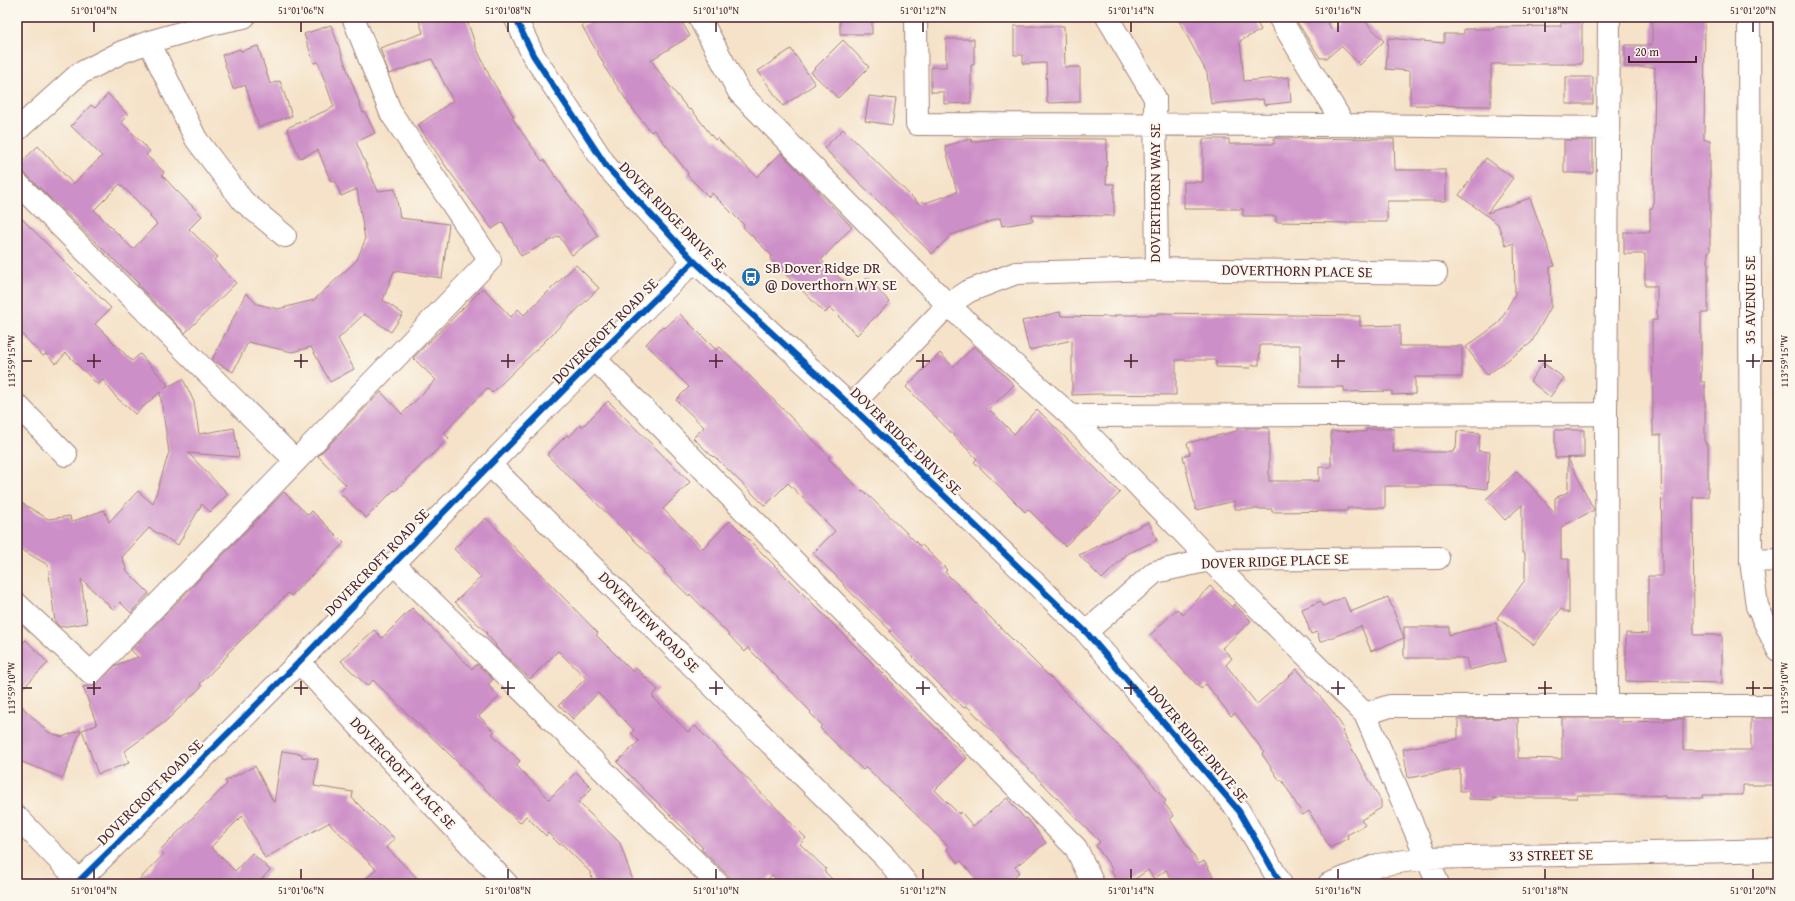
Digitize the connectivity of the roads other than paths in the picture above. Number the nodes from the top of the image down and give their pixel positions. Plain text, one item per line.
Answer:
1 (244, 17) edge
2 (353, 17) edge
3 (515, 17) edge
4 (699, 17) edge
5 (916, 17) edge
6 (1107, 17) edge
7 (1279, 17) edge
8 (1609, 17) edge
9 (1749, 17) edge
10 (149, 42) junction
11 (1155, 125) junction
12 (1344, 125) junction
13 (1608, 128) junction
14 (17, 130) edge
15 (17, 183) edge
16 (285, 236) dead end
17 (694, 261) junction
18 (1157, 269) junction
19 (1436, 273) dead end
20 (948, 305) junction
21 (594, 358) junction
22 (17, 405) edge
23 (851, 406) junction
24 (1606, 414) junction
25 (1071, 416) junction
26 (66, 455) dead end
27 (296, 461) junction
28 (490, 465) junction
29 (1438, 558) dead end
30 (1210, 560) junction
31 (1778, 560) edge
32 (1751, 561) junction
33 (393, 563) junction
34 (17, 604) edge
35 (1086, 632) junction
36 (1778, 650) edge
37 (299, 662) junction
38 (1607, 705) junction
39 (1778, 706) edge
40 (1364, 714) junction
41 (17, 817) edge
42 (1778, 850) edge
43 (1426, 858) junction
44 (80, 883) edge
45 (507, 884) edge
46 (718, 884) edge
47 (907, 884) edge
48 (1093, 884) edge
49 (1281, 884) edge
50 (1329, 884) edge
51 (1438, 884) edge

1 - 10 street
2 - 27 street
3 - 17 street, DOVER RIDGE DRIVE SE
4 - 20 street
5 - 11 street
6 - 11 street, DOVERTHORN WAY SE
7 - 12 street
8 - 13 street
9 - 32 street, 35 AVENUE SE
10 - 14 street
10 - 16 street
11 - 12 street
11 - 18 street, DOVERTHORN WAY SE
12 - 13 street
13 - 24 street
15 - 27 street
17 - 21 street, DOVERCROFT ROAD SE
17 - 23 street, DOVER RIDGE DRIVE SE
18 - 19 street, DOVERTHORN PLACE SE
18 - 20 street, DOVERTHORN WAY SE
20 - 23 street, DOVERTHORN WAY SE
20 - 25 street
21 - 28 street, DOVERCROFT ROAD SE
21 - 48 street
22 - 26 street
23 - 35 street, DOVER RIDGE DRIVE SE
24 - 25 street
24 - 38 street
25 - 30 street
27 - 34 street
28 - 33 street, DOVERCROFT ROAD SE
28 - 47 street, DOVERVIEW ROAD SE
29 - 30 street, DOVER RIDGE PLACE SE
30 - 35 street, DOVER RIDGE PLACE SE
30 - 40 street
31 - 32 street
32 - 36 street, 35 AVENUE SE
33 - 37 street, DOVERCROFT ROAD SE
33 - 46 street
35 - 49 street, DOVER RIDGE DRIVE SE
37 - 44 street, DOVERCROFT ROAD SE
37 - 45 street, DOVERCROFT PLACE SE
38 - 39 street
38 - 40 street
40 - 43 street
41 - 44 street
42 - 43 street, 33 STREET SE
43 - 50 street, 33 STREET SE
43 - 51 street

